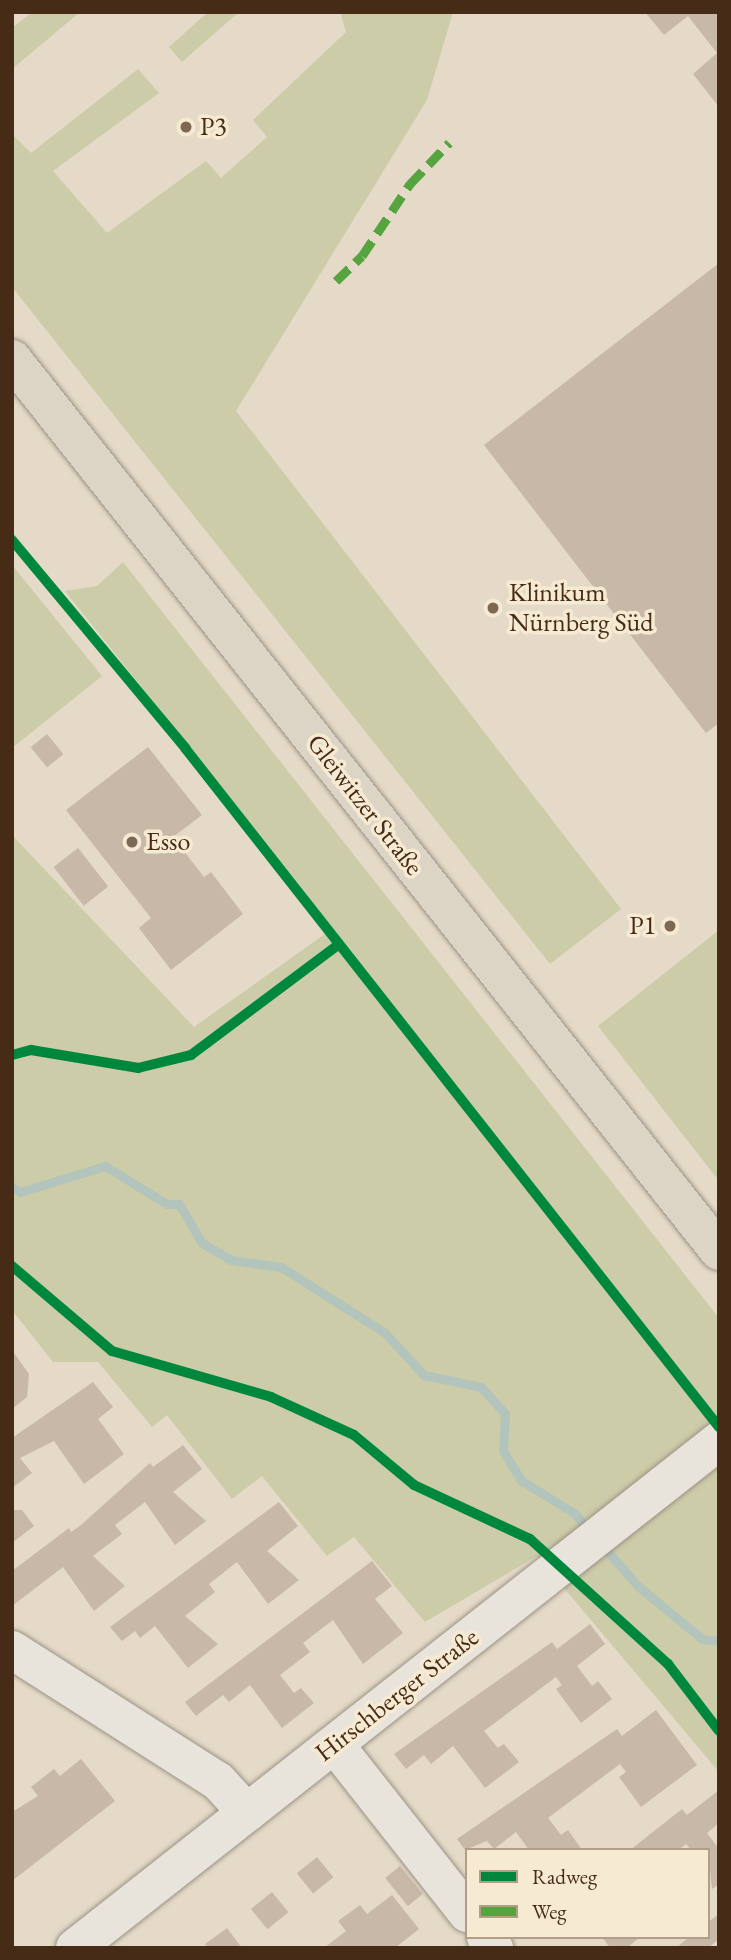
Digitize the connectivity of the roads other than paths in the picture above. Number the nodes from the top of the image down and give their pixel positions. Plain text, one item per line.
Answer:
1 (12, 359) edge
2 (719, 1251) edge
3 (719, 1441) edge
4 (12, 1650) edge
5 (335, 1745) junction
6 (247, 1813) junction
7 (465, 1910) edge
8 (75, 1948) edge

1 - 2 main road, Gleiwitzer Straße
3 - 5 street, Hirschberger Straße
4 - 6 street
5 - 6 street, Hirschberger Straße
5 - 7 street
6 - 8 street, Hirschberger Straße

